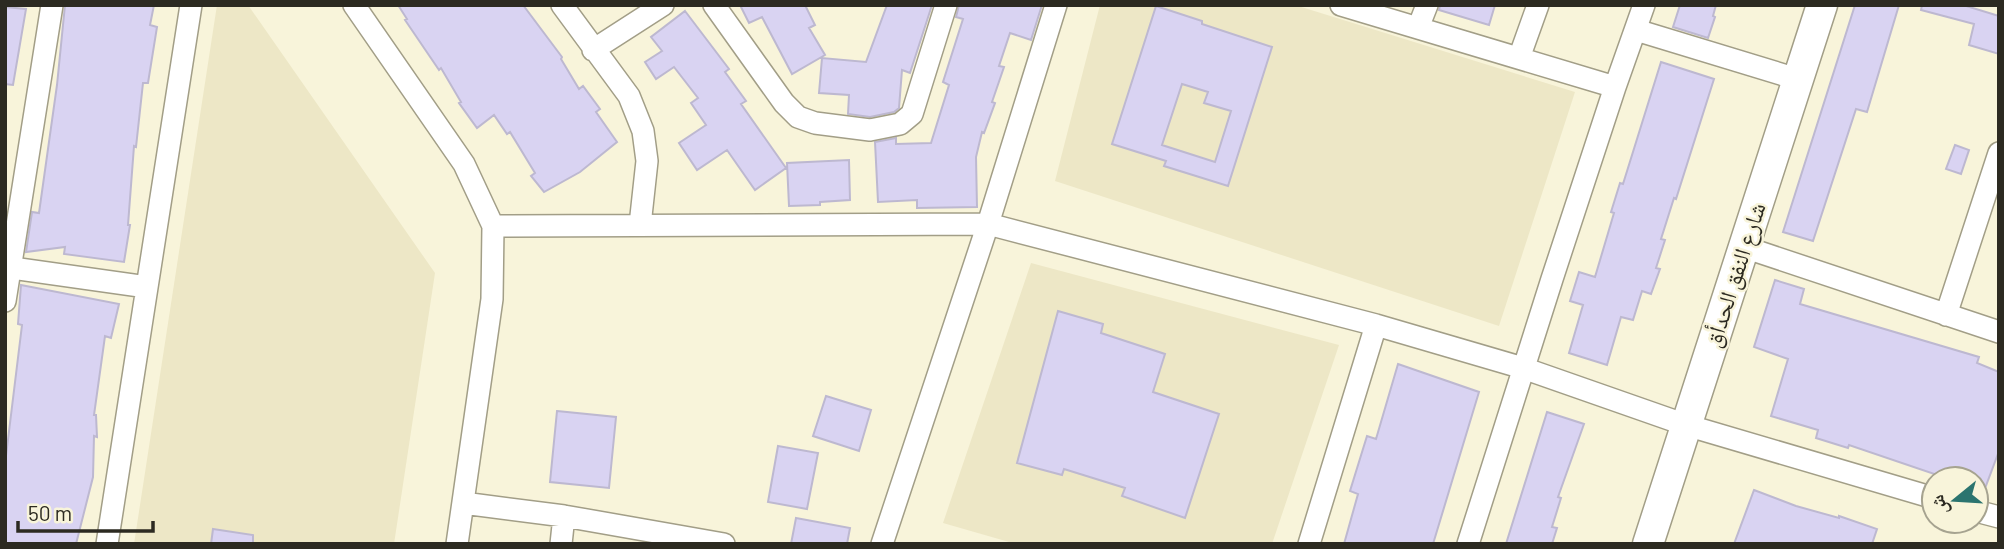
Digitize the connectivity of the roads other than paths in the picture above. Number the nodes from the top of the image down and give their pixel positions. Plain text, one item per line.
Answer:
1 (52, 5) edge
2 (191, 5) edge
3 (354, 5) edge
4 (562, 5) edge
5 (663, 5) edge
6 (714, 5) edge
7 (946, 5) edge
8 (1056, 5) edge
9 (1341, 5) edge
10 (1427, 5) edge
11 (1538, 5) edge
12 (1644, 5) edge
13 (1822, 5) edge
14 (1419, 29) junction
15 (1636, 30) junction
16 (593, 50) junction
17 (1520, 58) junction
18 (1797, 79) junction
19 (1615, 87) junction
20 (1999, 153) edge
21 (988, 224) junction
22 (640, 225) junction
23 (493, 226) junction
24 (1744, 247) junction
25 (8, 267) edge
26 (147, 287) junction
27 (5, 300) edge
28 (1946, 315) junction
29 (1376, 325) junction
30 (1999, 332) edge
31 (1522, 368) junction
32 (1686, 425) junction
33 (1920, 494) edge
34 (463, 503) junction
35 (564, 516) junction
36 (107, 544) edge
37 (457, 544) edge
38 (561, 544) edge
39 (724, 544) edge
40 (882, 544) edge
41 (1309, 544) edge
42 (1468, 544) edge
43 (1648, 544) edge

1 - 25 street
2 - 26 street
3 - 23 street
4 - 16 street
5 - 16 street
6 - 7 street
8 - 21 street
9 - 14 street
10 - 14 street
11 - 17 street
12 - 15 street
13 - 18 main road, شارع النفق الحدأق
14 - 17 street
15 - 18 street
15 - 19 street
16 - 22 street
17 - 19 street
18 - 24 main road, شارع النفق الحدأق
19 - 31 street
20 - 28 street
21 - 22 street
21 - 29 street
21 - 40 street
22 - 23 street
23 - 34 street
24 - 28 street
24 - 32 main road, شارع النفق الحدأق
25 - 26 street
25 - 27 street
26 - 36 street
28 - 30 street
29 - 31 street
29 - 41 street
31 - 32 street
31 - 42 street
32 - 33 street
32 - 43 main road, شارع النفق الحدأق
34 - 35 street
34 - 37 street
35 - 38 street
35 - 39 street

